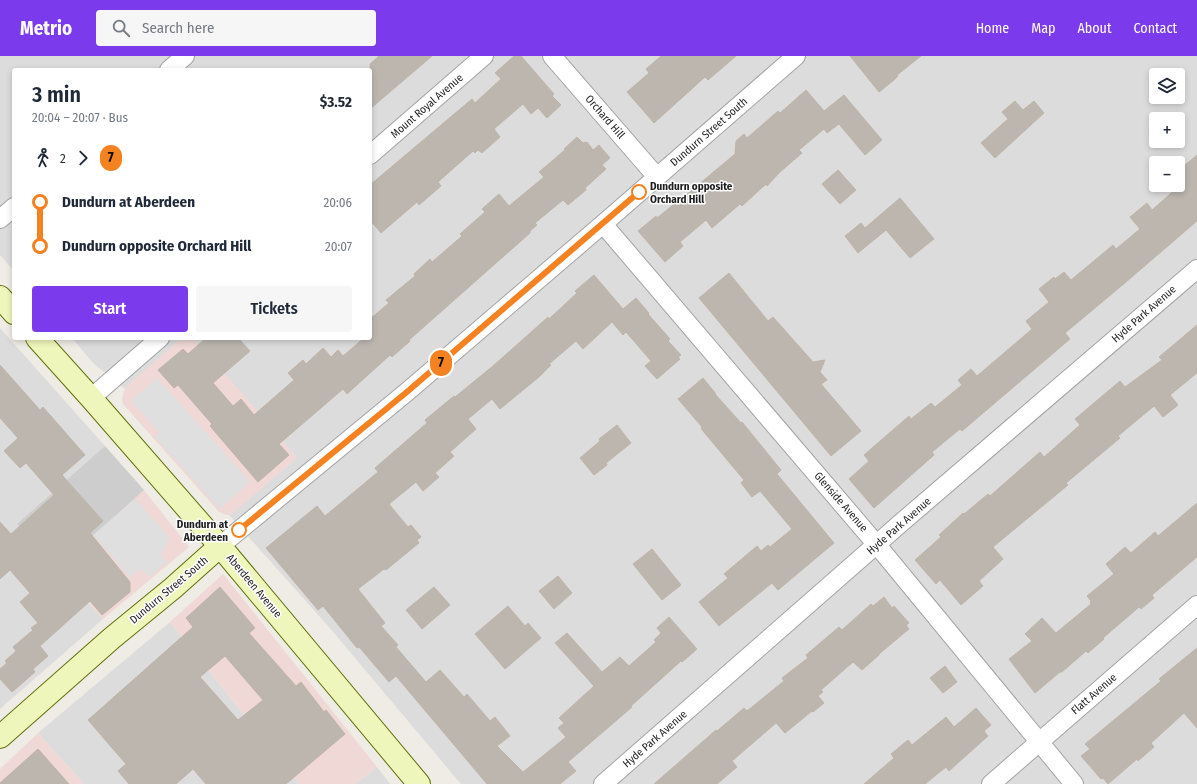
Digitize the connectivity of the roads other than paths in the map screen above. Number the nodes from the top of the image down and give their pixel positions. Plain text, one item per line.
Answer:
1 (185, 56) edge
2 (484, 56) edge
3 (552, 56) edge
4 (796, 56) edge
5 (171, 68) edge
6 (372, 153) edge
7 (657, 177) junction
8 (12, 209) edge
9 (0, 219) edge
10 (603, 224) junction
11 (1197, 269) edge
12 (0, 297) edge
13 (12, 311) edge
14 (39, 340) edge
15 (158, 340) edge
16 (91, 398) junction
17 (877, 545) junction
18 (220, 546) junction
19 (1197, 605) edge
20 (2, 731) edge
21 (1040, 742) junction
22 (419, 784) edge
23 (603, 784) edge
24 (991, 784) edge
25 (1074, 784) edge

1 - 5 street
2 - 6 street, Mount Royal Avenue
3 - 7 street, Orchard Hill
4 - 7 street, Dundurn Street South
7 - 10 street, Dundurn Street South
8 - 9 street
10 - 17 street, Glenside Avenue
10 - 18 street, Dundurn Street South
11 - 17 street, Hyde Park Avenue
12 - 13 main road
14 - 16 main road, Aberdeen Avenue
15 - 16 street
16 - 18 main road, Aberdeen Avenue
17 - 21 street, Glenside Avenue
17 - 23 street, Hyde Park Avenue
18 - 20 main road, Dundurn Street South
18 - 22 main road, Aberdeen Avenue
19 - 21 street, Flatt Avenue
21 - 24 street, Flatt Avenue
21 - 25 street, Glenside Avenue

